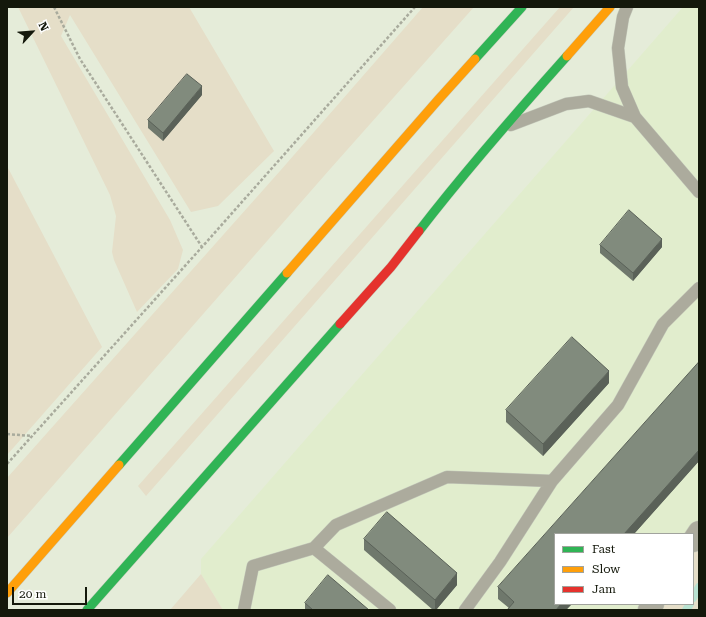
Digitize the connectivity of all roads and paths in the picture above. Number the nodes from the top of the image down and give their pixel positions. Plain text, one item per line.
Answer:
1 (54, 7) edge
2 (414, 7) edge
3 (522, 7) edge
4 (610, 7) edge
5 (627, 7) edge
6 (635, 117) junction
7 (502, 129) junction
8 (699, 192) edge
9 (202, 247) junction
10 (699, 288) edge
11 (7, 434) edge
12 (32, 436) junction
13 (7, 464) edge
14 (552, 481) junction
15 (314, 548) junction
16 (7, 592) edge
17 (87, 610) edge
18 (244, 610) edge
19 (390, 610) edge
20 (465, 610) edge

1 - 9 path
2 - 9 path
3 - 16 highway
4 - 7 highway
5 - 6 lane
6 - 7 lane
6 - 8 lane
7 - 17 highway
9 - 12 path
10 - 14 lane
11 - 12 path
12 - 13 path
14 - 15 lane
14 - 20 lane
15 - 18 lane
15 - 19 lane

